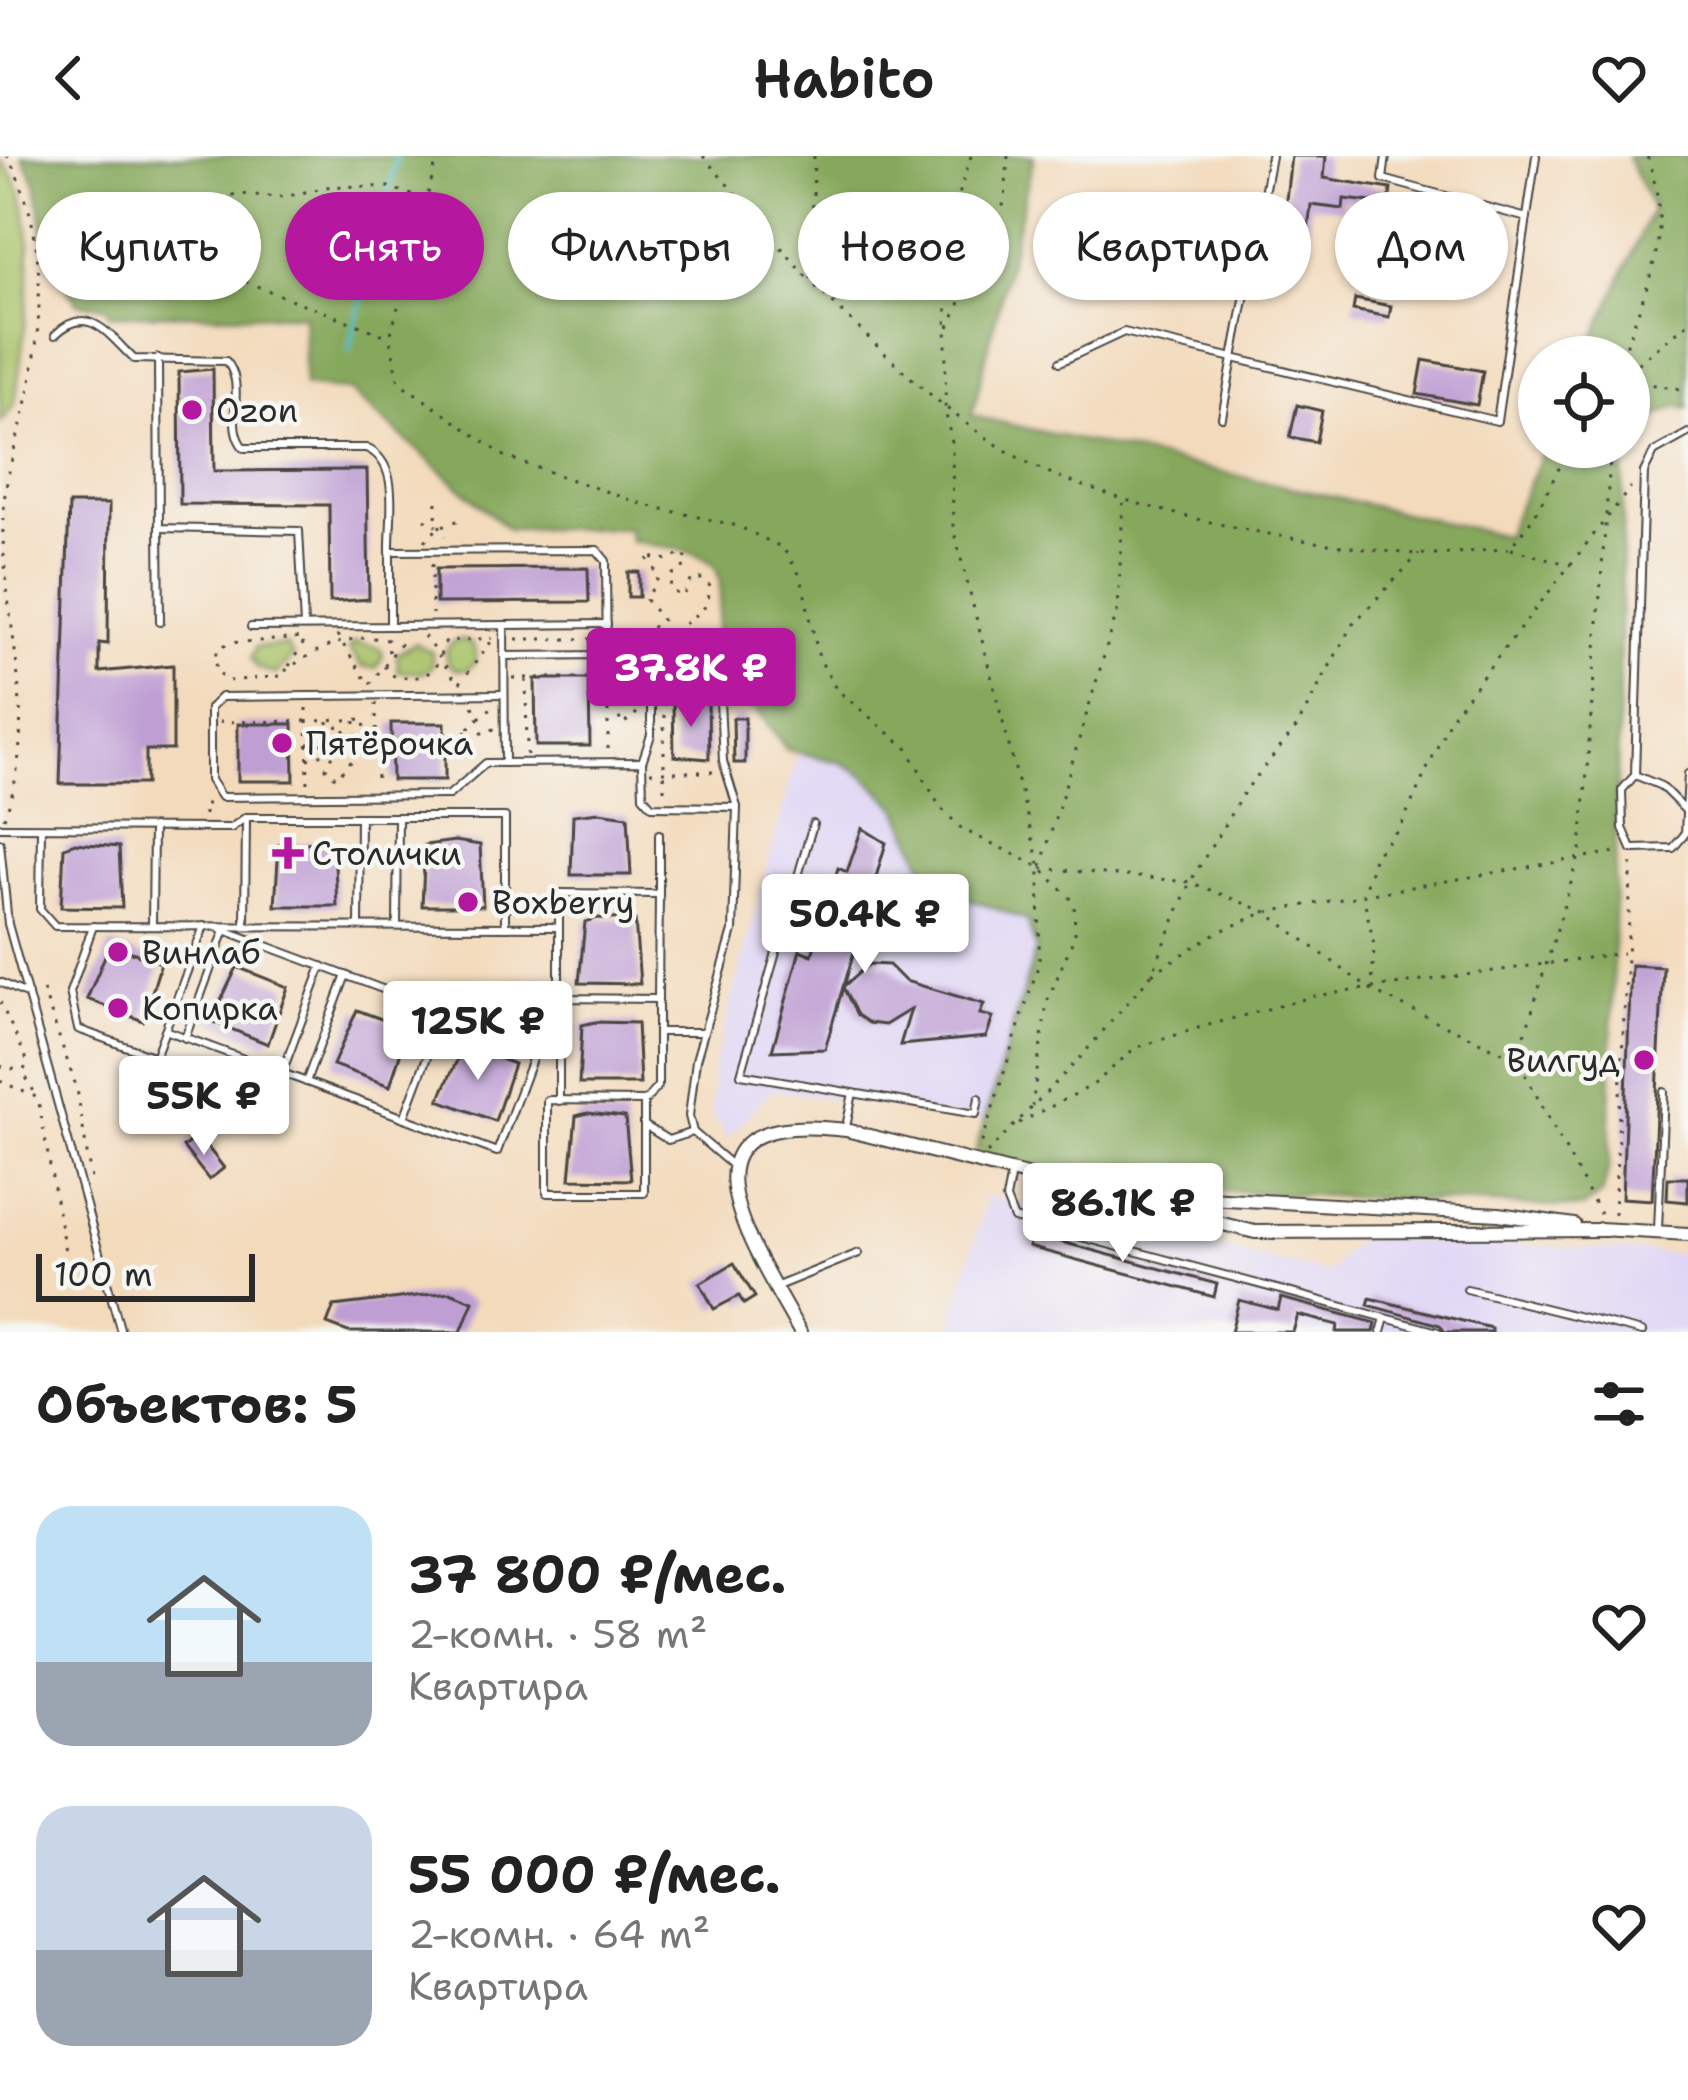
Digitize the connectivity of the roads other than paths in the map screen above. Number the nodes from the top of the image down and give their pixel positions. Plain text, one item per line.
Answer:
1 (1271, 156) edge
2 (1386, 156) edge
3 (1536, 156) edge
4 (1527, 218) junction
5 (55, 335) dead end
6 (1234, 355) junction
7 (158, 358) junction
8 (1060, 362) dead end
9 (1222, 417) dead end
10 (1688, 433) edge
11 (159, 529) junction
12 (390, 551) junction
13 (160, 622) dead end
14 (607, 624) junction
15 (504, 625) junction
16 (308, 626) junction
17 (390, 626) junction
18 (250, 627) dead end
19 (689, 638) dead end
20 (607, 655) junction
21 (504, 656) junction
22 (651, 677) junction
23 (707, 677) junction
24 (505, 696) junction
25 (643, 762) junction
26 (505, 763) junction
27 (1688, 774) edge
28 (1635, 775) junction
29 (737, 807) junction
30 (1687, 812) edge
31 (246, 817) junction
32 (360, 817) junction
33 (398, 817) junction
34 (1, 823) edge
35 (813, 824) dead end
36 (40, 827) junction
37 (153, 827) junction
38 (659, 834) dead end
39 (0, 843) edge
40 (658, 894) junction
41 (4, 922) edge
42 (93, 926) junction
43 (152, 926) junction
44 (204, 926) junction
45 (215, 926) junction
46 (245, 926) junction
47 (359, 926) junction
48 (398, 926) junction
49 (505, 927) junction
50 (559, 927) junction
51 (225, 930) junction
52 (322, 966) junction
53 (346, 975) junction
54 (0, 982) edge
55 (28, 995) junction
56 (559, 998) junction
57 (658, 999) junction
58 (444, 1012) junction
59 (165, 1030) junction
60 (658, 1032) junction
61 (704, 1032) junction
62 (185, 1038) junction
63 (536, 1046) junction
64 (559, 1054) junction
65 (282, 1073) junction
66 (306, 1082) junction
67 (853, 1093) junction
68 (1664, 1093) dead end
69 (979, 1098) dead end
70 (559, 1101) junction
71 (644, 1101) junction
72 (404, 1118) junction
73 (644, 1125) junction
74 (846, 1130) junction
75 (693, 1132) junction
76 (734, 1167) junction
77 (1011, 1173) junction
78 (1090, 1192) junction
79 (1610, 1230) junction
80 (1658, 1233) junction
81 (1688, 1234) edge
82 (859, 1253) dead end
83 (775, 1287) junction
84 (1467, 1289) dead end
85 (1385, 1318) junction
86 (122, 1332) edge
87 (800, 1332) edge
88 (1381, 1332) edge
89 (1438, 1332) edge
90 (1642, 1332) edge

1 - 6 lane
2 - 4 lane
3 - 4 lane
4 - 6 lane
5 - 7 lane
6 - 8 lane
6 - 9 lane
7 - 11 lane
7 - 12 lane
10 - 28 lane
11 - 13 lane
11 - 16 lane
12 - 14 lane
12 - 17 lane
14 - 15 lane
14 - 20 lane
15 - 17 lane
15 - 21 lane
16 - 17 lane
16 - 18 lane
19 - 23 lane
20 - 21 lane
20 - 22 lane
21 - 24 lane
22 - 23 lane
22 - 25 lane
23 - 29 lane
24 - 26 lane
24 - 26 lane
25 - 26 lane
25 - 29 lane
27 - 30 lane
28 - 30 lane
28 - 30 lane
29 - 61 lane
31 - 32 lane
31 - 37 lane
31 - 46 lane
32 - 33 lane
32 - 47 lane
33 - 48 lane
33 - 49 lane
34 - 36 lane
35 - 67 lane
36 - 37 lane
36 - 42 lane
37 - 43 lane
38 - 40 lane
39 - 41 lane
40 - 50 lane
40 - 57 lane
41 - 55 lane
42 - 43 lane
42 - 59 lane
43 - 44 lane
44 - 45 lane
44 - 59 lane
45 - 46 lane
45 - 51 lane
46 - 47 lane
47 - 48 lane
48 - 49 lane
49 - 50 lane
50 - 56 lane
51 - 52 lane
51 - 62 lane
52 - 53 lane
52 - 65 lane
53 - 58 lane
53 - 66 lane
54 - 55 lane
55 - 86 lane
56 - 57 lane
56 - 64 lane
57 - 60 lane
58 - 63 lane
58 - 72 lane
59 - 62 lane
60 - 61 lane
60 - 71 lane
61 - 75 lane
62 - 65 lane
63 - 64 lane
63 - 72 lane
64 - 70 lane
65 - 66 lane
66 - 72 lane
67 - 69 lane
67 - 74 lane
68 - 80 lane
70 - 71 lane
70 - 73 lane
71 - 73 lane
73 - 75 lane
74 - 76 street
74 - 77 street
75 - 76 lane
76 - 83 street
77 - 78 street
77 - 85 lane
78 - 79 street
78 - 79 street
79 - 80 street
80 - 81 street
82 - 83 lane
83 - 87 street
84 - 90 lane
85 - 88 lane
85 - 89 lane

